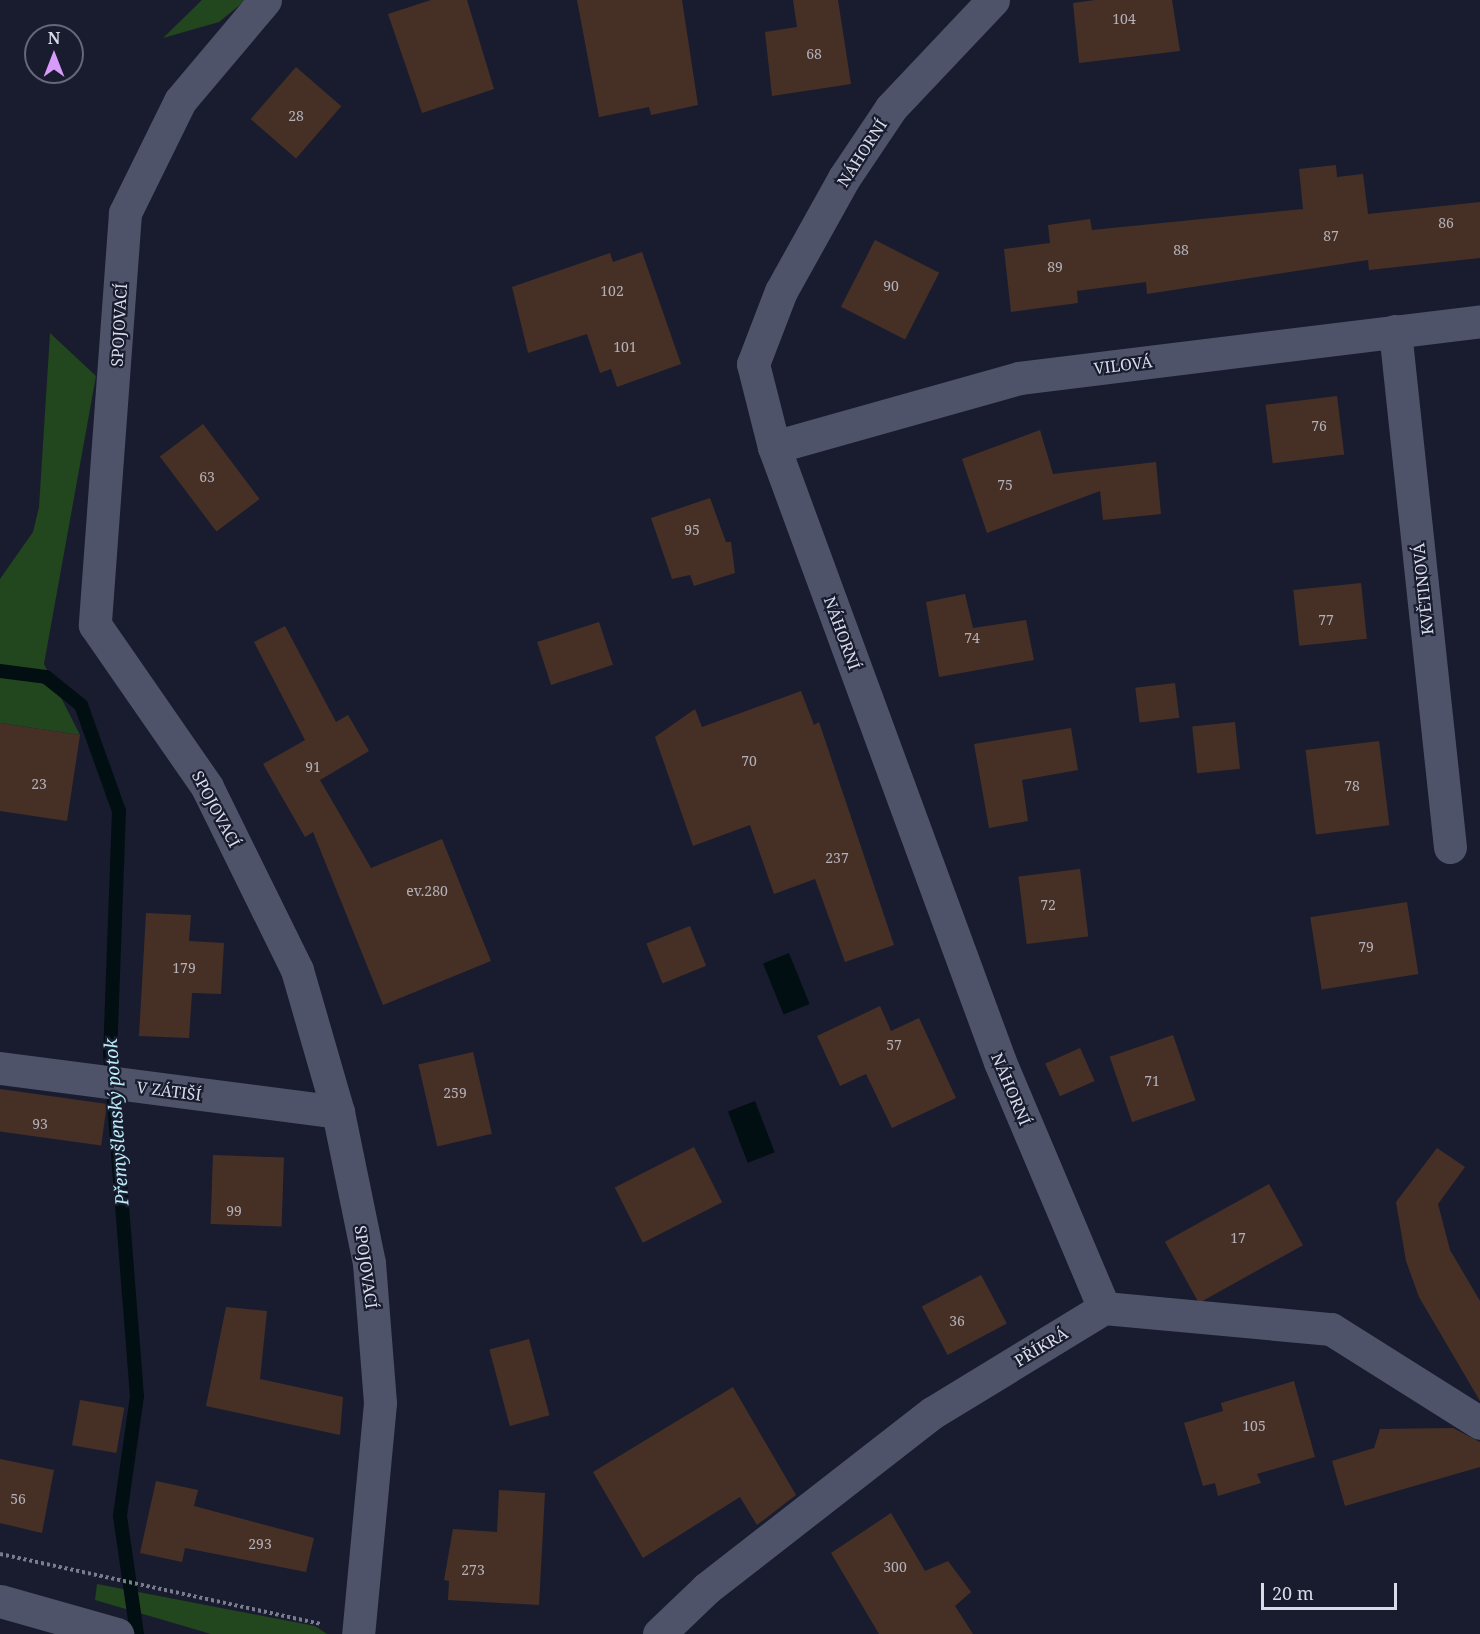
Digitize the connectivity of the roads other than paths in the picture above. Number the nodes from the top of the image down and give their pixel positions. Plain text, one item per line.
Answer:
1 (265, 0) edge
2 (993, 0) edge
3 (1480, 321) edge
4 (1395, 331) junction
5 (774, 447) junction
6 (1450, 847) dead end
7 (0, 1068) edge
8 (338, 1112) junction
9 (1104, 1308) junction
10 (1480, 1423) edge
11 (0, 1601) edge
12 (344, 1630) edge
13 (116, 1634) edge
14 (658, 1634) edge

1 - 8 street, SPOJOVACÍ
2 - 5 street, NÁHORNÍ
3 - 4 street, VILOVÁ
4 - 5 street, VILOVÁ
4 - 6 street, KVĚTINOVÁ
5 - 9 street, NÁHORNÍ
7 - 8 street, V ZÁTIŠÍ
8 - 12 street, SPOJOVACÍ
9 - 10 street
9 - 14 street, PŘÍKRÁ
11 - 13 street

